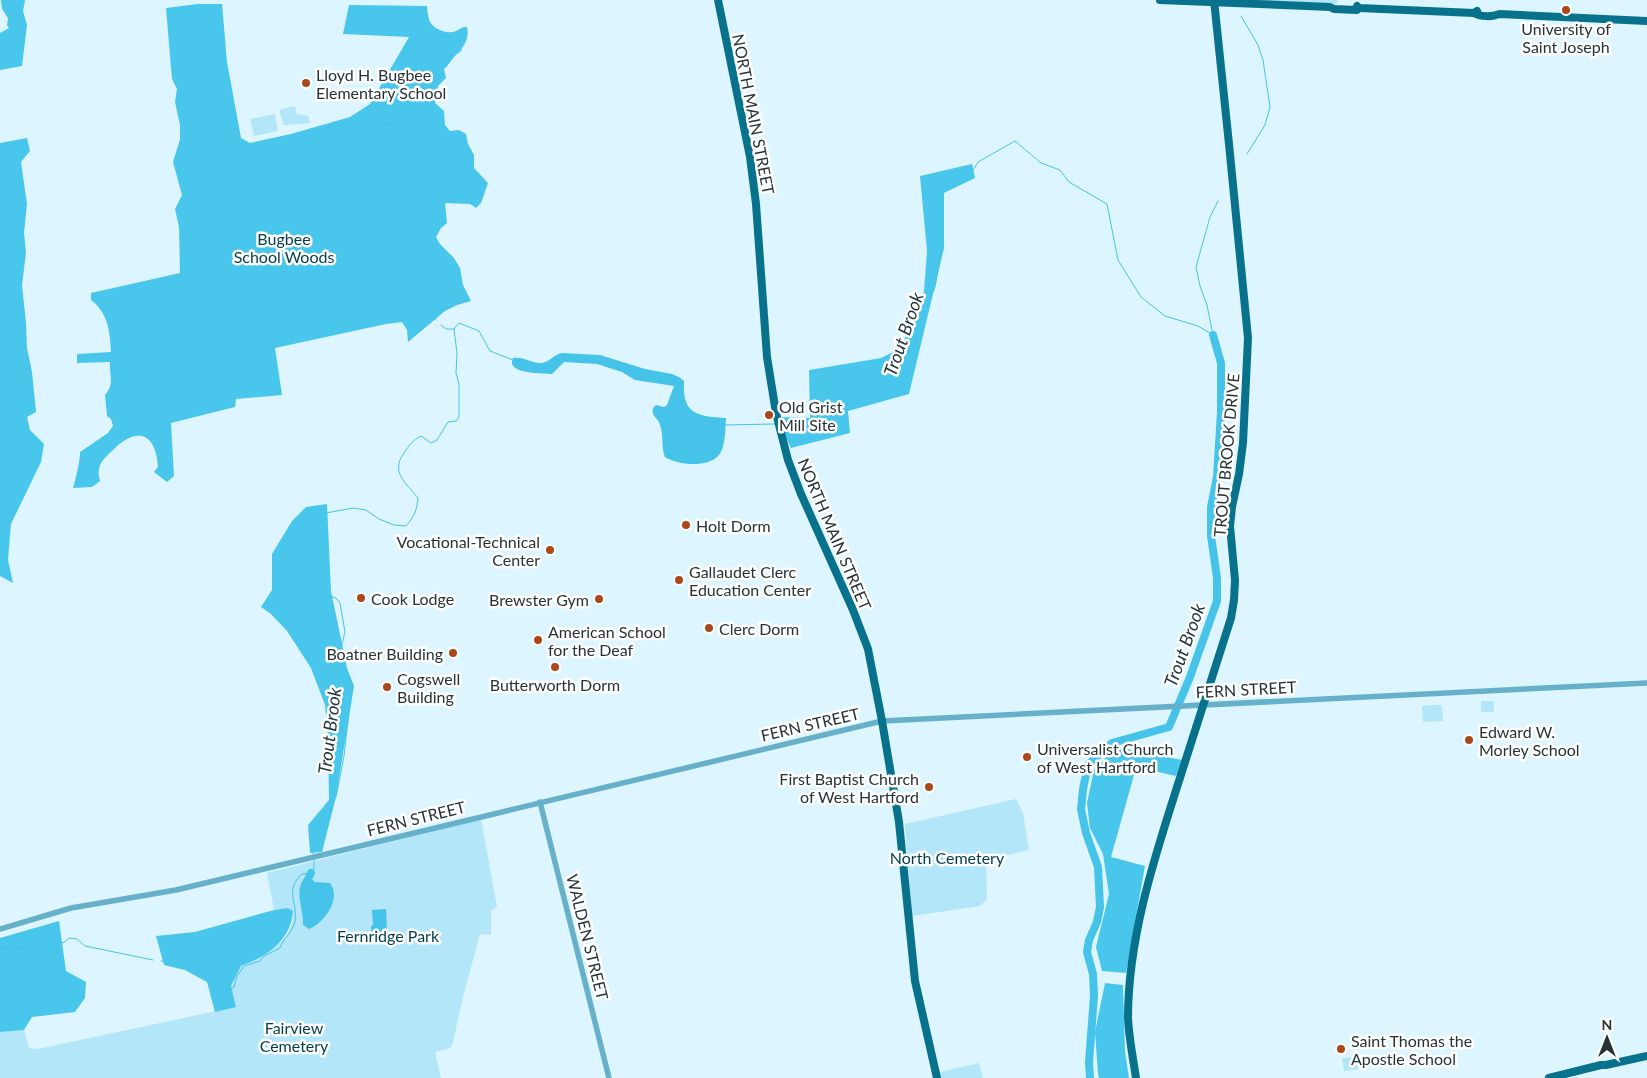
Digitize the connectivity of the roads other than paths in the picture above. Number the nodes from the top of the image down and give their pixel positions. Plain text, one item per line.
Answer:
1 (718, 0) edge
2 (1160, 0) edge
3 (1214, 1) edge
4 (1647, 20) edge
5 (1647, 684) edge
6 (1203, 705) junction
7 (882, 721) junction
8 (540, 802) junction
9 (0, 928) edge
10 (1647, 1056) edge
11 (1606, 1065) junction
12 (609, 1078) edge
13 (937, 1078) edge
14 (1136, 1078) edge
15 (1549, 1078) edge
16 (1566, 1078) edge

1 - 7 main road, NORTH MAIN STREET
2 - 3 main road
3 - 4 main road
3 - 6 main road, TROUT BROOK DRIVE
5 - 6 street, FERN STREET
6 - 7 street, FERN STREET
6 - 14 main road, TROUT BROOK DRIVE
7 - 8 street, FERN STREET
7 - 13 main road, NORTH MAIN STREET
8 - 9 street, FERN STREET
8 - 12 street, WALDEN STREET
10 - 11 main road
11 - 15 main road
11 - 16 main road

